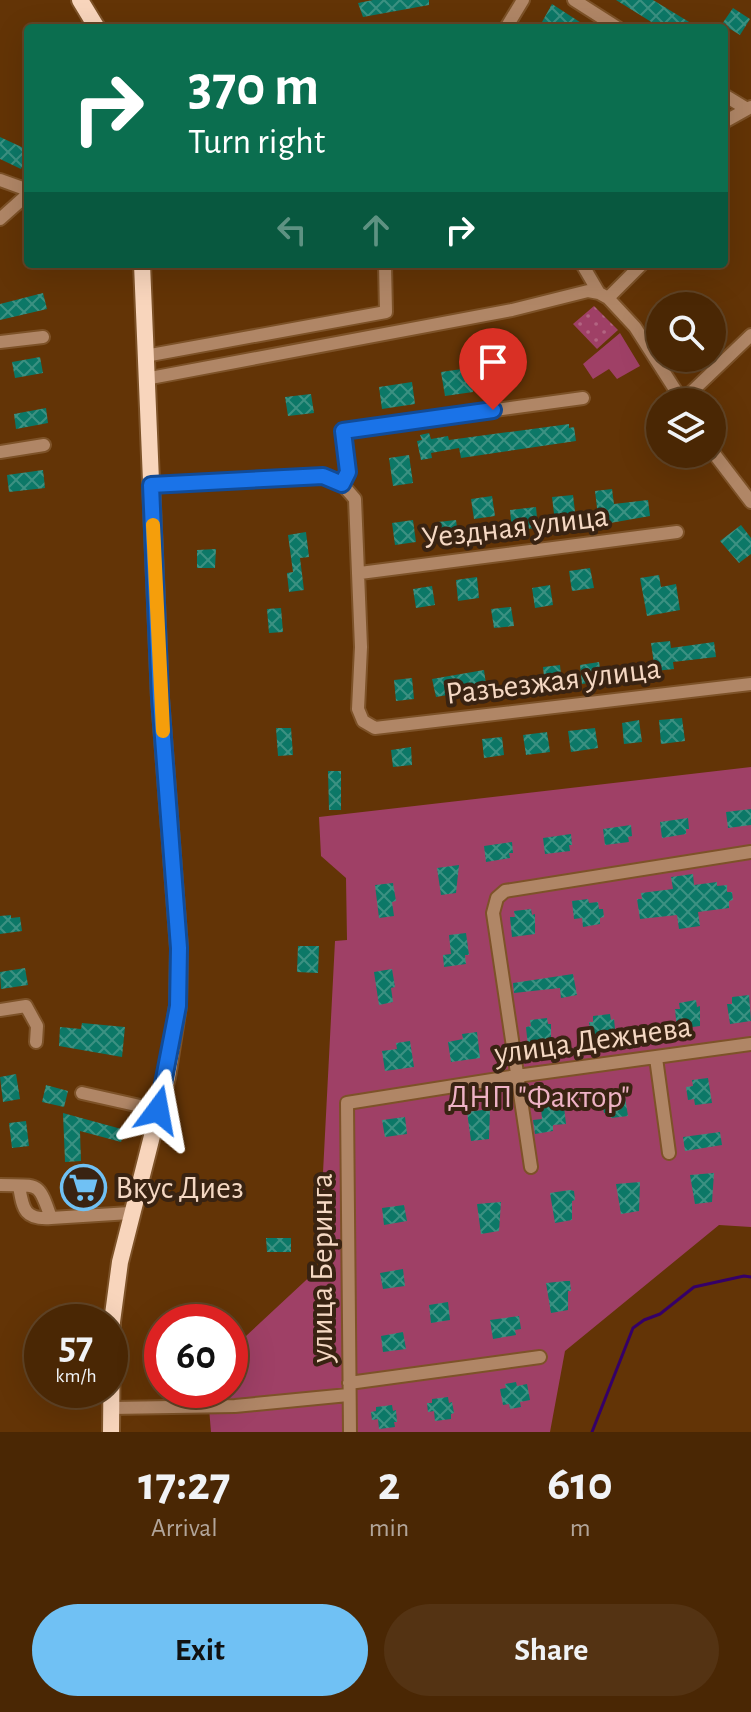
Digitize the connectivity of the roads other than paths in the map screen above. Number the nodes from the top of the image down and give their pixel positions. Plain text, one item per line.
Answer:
1 (80, 0) edge
2 (523, 0) edge
3 (574, 0) edge
4 (95, 24) edge
5 (511, 24) edge
6 (612, 24) edge
7 (728, 97) edge
8 (749, 108) edge
9 (728, 120) edge
10 (0, 180) edge
11 (24, 190) edge
12 (24, 196) edge
13 (0, 219) edge
14 (142, 268) edge
15 (385, 268) edge
16 (585, 268) edge
17 (637, 268) edge
18 (604, 295) junction
19 (751, 335) edge
20 (43, 337) dead end
21 (0, 342) edge
22 (145, 356) junction
23 (145, 379) junction
24 (674, 388) edge
25 (696, 388) edge
26 (583, 398) dead end
27 (44, 445) dead end
28 (0, 452) edge
29 (725, 468) edge
30 (342, 484) junction
31 (151, 485) junction
32 (751, 502) edge
33 (677, 532) dead end
34 (360, 573) junction
35 (751, 684) edge
36 (751, 852) edge
37 (0, 1010) edge
38 (36, 1042) dead end
39 (751, 1044) edge
40 (656, 1058) junction
41 (517, 1076) junction
42 (82, 1093) dead end
43 (347, 1103) joint
44 (158, 1110) junction
45 (669, 1153) dead end
46 (531, 1167) dead end
47 (0, 1185) edge
48 (19, 1186) junction
49 (130, 1213) junction
50 (51, 1218) junction
51 (114, 1304) edge
52 (540, 1357) dead end
53 (348, 1389) junction
54 (111, 1408) edge
55 (128, 1408) edge
56 (111, 1432) edge
57 (350, 1432) edge

1 - 4 main road
2 - 5 street
3 - 6 street
7 - 8 street
8 - 9 street
10 - 11 street
12 - 13 street
14 - 22 main road
15 - 22 street
16 - 18 street
17 - 18 street
18 - 23 street
18 - 24 street
19 - 25 street
20 - 21 street
22 - 23 main road
23 - 31 main road
26 - 30 street
27 - 28 street
29 - 32 street
30 - 31 street
30 - 34 street
31 - 44 main road
33 - 34 street, Уездная улица
34 - 35 street, Разъезжая улица
36 - 41 street
37 - 38 street
39 - 40 street, улица Дежнева
40 - 41 street, улица Дежнева
40 - 45 street
41 - 43 street, улица Дежнева
41 - 46 street
42 - 44 street
43 - 53 street, улица Беринга
44 - 49 main road
47 - 48 street
48 - 50 street
48 - 50 street
49 - 50 street
49 - 51 main road
52 - 53 street
53 - 55 street
53 - 57 street, улица Беринга
54 - 56 main road

